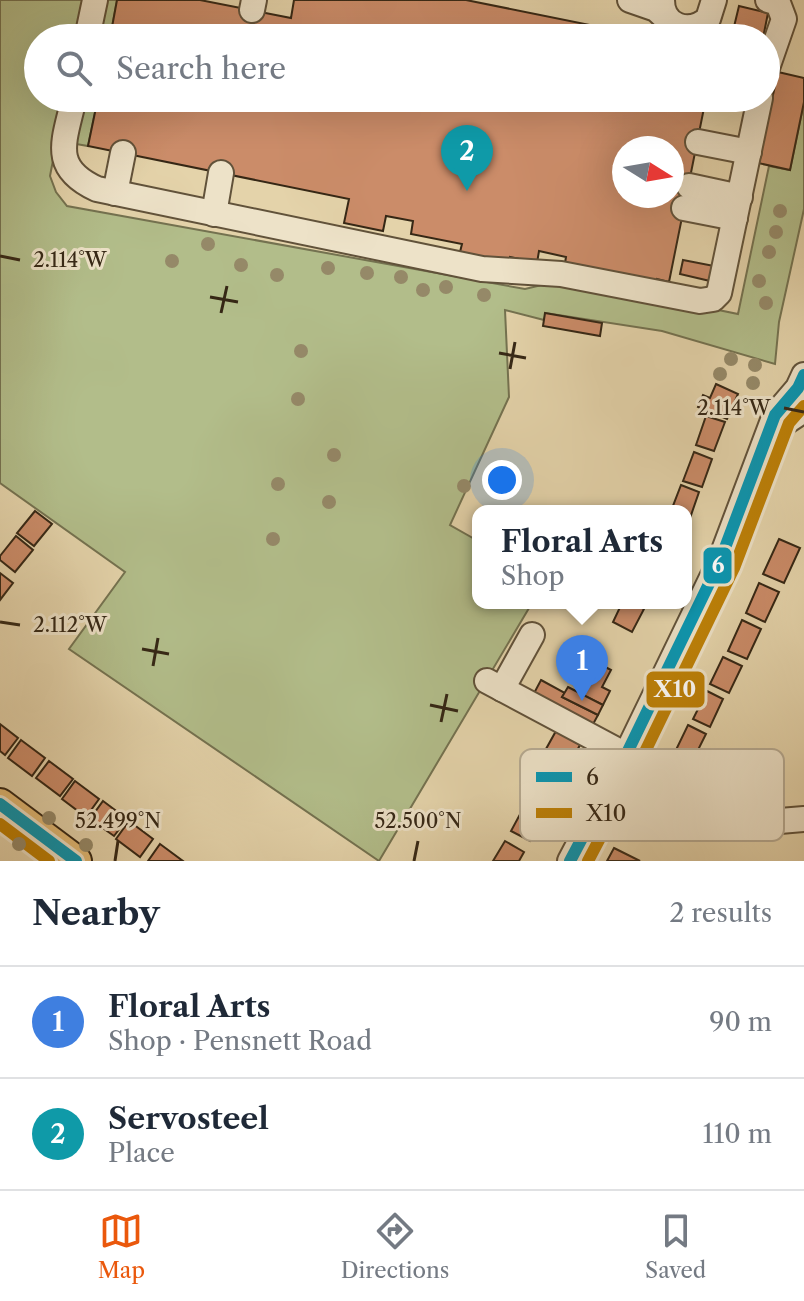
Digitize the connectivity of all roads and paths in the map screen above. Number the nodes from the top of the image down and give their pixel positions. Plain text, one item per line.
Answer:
1 (95, 0) edge
2 (633, 0) edge
3 (714, 0) edge
4 (666, 10) edge
5 (90, 24) edge
6 (681, 24) edge
7 (703, 24) edge
8 (71, 112) edge
9 (757, 112) edge
10 (698, 142) dead end
11 (749, 152) junction
12 (123, 153) dead end
13 (221, 173) dead end
14 (115, 193) junction
15 (686, 197) dead end
16 (737, 207) junction
17 (214, 214) junction
18 (804, 375) edge
19 (804, 410) edge
20 (770, 433) junction
21 (532, 635) dead end
22 (615, 749) edge
23 (629, 749) edge
24 (3, 812) edge
25 (804, 819) edge
26 (784, 821) edge
27 (581, 841) edge
28 (76, 861) edge
29 (570, 861) edge

1 - 5 street
2 - 4 street
3 - 7 street
4 - 6 street
8 - 14 street
9 - 11 street
10 - 11 street
11 - 16 street
12 - 14 street
13 - 17 street
14 - 17 street
15 - 16 street
16 - 17 street
18 - 20 street
19 - 20 street
20 - 23 street
21 - 22 street
24 - 28 main road
25 - 26 street
27 - 29 street

